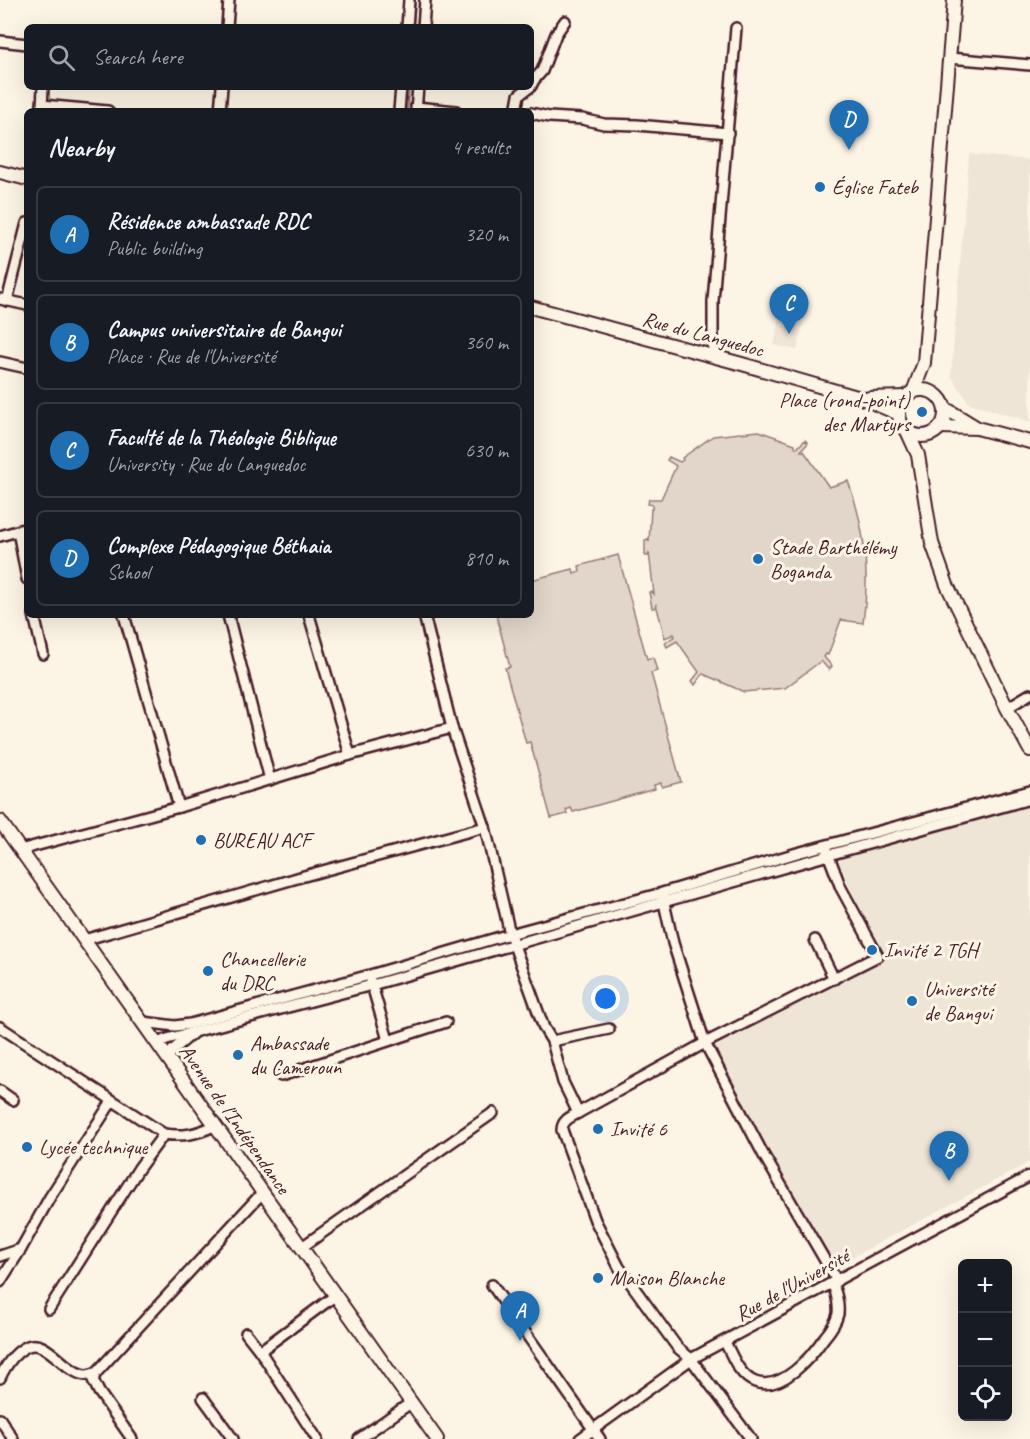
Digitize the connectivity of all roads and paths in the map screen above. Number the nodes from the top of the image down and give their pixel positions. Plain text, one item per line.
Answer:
1 (229, 0) edge
2 (409, 0) edge
3 (425, 0) edge
4 (954, 0) edge
5 (565, 21) dead end
6 (226, 24) edge
7 (407, 24) edge
8 (423, 24) edge
9 (736, 28) dead end
10 (0, 41) edge
11 (24, 44) edge
12 (949, 58) junction
13 (1030, 65) edge
14 (534, 80) edge
15 (43, 90) edge
16 (222, 90) edge
17 (402, 90) edge
18 (418, 90) edge
19 (525, 90) edge
20 (42, 108) edge
21 (220, 108) edge
22 (399, 108) edge
23 (416, 108) edge
24 (517, 108) edge
25 (534, 114) edge
26 (728, 133) junction
27 (0, 172) edge
28 (24, 178) edge
29 (24, 250) edge
30 (4, 300) edge
31 (24, 304) edge
32 (534, 308) edge
33 (713, 356) junction
34 (0, 362) edge
35 (924, 363) junction
36 (24, 367) edge
37 (934, 393) junction
38 (909, 394) junction
39 (864, 399) junction
40 (945, 408) junction
41 (899, 414) junction
42 (941, 427) junction
43 (977, 428) junction
44 (907, 431) junction
45 (929, 435) junction
46 (1030, 442) edge
47 (918, 455) junction
48 (22, 530) edge
49 (0, 536) edge
50 (24, 550) edge
51 (35, 618) edge
52 (125, 618) edge
53 (229, 618) edge
54 (310, 618) edge
55 (425, 618) edge
56 (42, 654) dead end
57 (1030, 694) edge
58 (1007, 708) junction
59 (452, 728) junction
60 (1030, 750) edge
61 (350, 755) junction
62 (270, 780) junction
63 (1030, 791) edge
64 (1030, 799) edge
65 (178, 807) junction
66 (0, 821) edge
67 (484, 827) junction
68 (20, 850) junction
69 (827, 851) junction
70 (663, 898) junction
71 (510, 934) junction
72 (84, 940) junction
73 (815, 940) dead end
74 (514, 945) junction
75 (834, 979) junction
76 (371, 980) junction
77 (143, 1022) junction
78 (446, 1022) dead end
79 (0, 1027) edge
80 (609, 1029) dead end
81 (195, 1032) junction
82 (387, 1040) junction
83 (552, 1041) junction
84 (158, 1043) junction
85 (705, 1043) junction
86 (168, 1058) junction
87 (281, 1076) dead end
88 (0, 1091) edge
89 (13, 1100) dead end
90 (112, 1101) junction
91 (493, 1113) dead end
92 (578, 1113) junction
93 (214, 1126) junction
94 (164, 1134) junction
95 (1030, 1176) edge
96 (262, 1193) junction
97 (302, 1247) junction
98 (21, 1249) junction
99 (0, 1256) edge
100 (0, 1282) edge
101 (835, 1282) junction
102 (492, 1285) dead end
103 (336, 1294) junction
104 (49, 1309) dead end
105 (246, 1333) dead end
106 (725, 1342) junction
107 (260, 1350) junction
108 (691, 1359) junction
109 (96, 1373) junction
110 (0, 1378) edge
111 (203, 1398) dead end
112 (412, 1402) junction
113 (0, 1419) edge
114 (593, 1429) junction
115 (13, 1439) edge
116 (132, 1439) edge
117 (234, 1439) edge
118 (317, 1439) edge
119 (358, 1439) edge
120 (437, 1439) edge
121 (579, 1439) edge
122 (600, 1439) edge
123 (751, 1439) edge

1 - 6 street
2 - 7 street
3 - 8 street
4 - 12 main road
5 - 14 street
9 - 26 street
10 - 11 street
12 - 13 street
12 - 35 main road
15 - 20 street
16 - 21 street
17 - 22 street
18 - 23 street
19 - 24 street
25 - 26 street
26 - 33 street
27 - 28 main road
29 - 30 street
30 - 31 street
32 - 33 main road, Rue du Languedoc
33 - 39 main road, Rue du Languedoc
34 - 36 street
35 - 37 main road
35 - 38 main road
37 - 38 main road
37 - 40 main road
38 - 39 main road, Rue du Languedoc
38 - 41 main road
39 - 41 main road, Rue du Languedoc
40 - 42 main road
40 - 43 main road
41 - 44 main road
42 - 43 main road
42 - 45 main road
43 - 46 main road
44 - 45 main road
44 - 47 main road
45 - 47 main road
47 - 58 main road
48 - 49 street
48 - 50 street
51 - 56 street
52 - 65 street
53 - 62 street
54 - 61 street
55 - 59 street
57 - 58 street
58 - 60 main road
59 - 61 street
59 - 67 street
61 - 62 street
62 - 65 street
63 - 69 street
64 - 69 street
65 - 68 street
66 - 68 main road, Avenue de l'Indépendance
67 - 71 street
67 - 72 street
68 - 72 main road, Avenue de l'Indépendance
69 - 70 street
69 - 75 street
70 - 71 street
70 - 74 street
70 - 85 street
71 - 74 street
71 - 76 street
72 - 77 main road, Avenue de l'Indépendance
73 - 75 street
74 - 76 street
74 - 83 street
75 - 85 street
76 - 77 street
76 - 81 street
76 - 82 street
77 - 84 main road, Avenue de l'Indépendance
78 - 82 street
79 - 90 street
80 - 83 street
81 - 84 street
81 - 86 street
82 - 87 street
83 - 92 street
84 - 86 main road, Avenue de l'Indépendance
85 - 92 street
85 - 101 street
86 - 93 main road, Avenue de l'Indépendance
88 - 89 street
90 - 94 street
90 - 98 street
91 - 97 street
92 - 108 street
93 - 94 street
93 - 96 main road, Avenue de l'Indépendance
94 - 104 street
95 - 101 street, Rue de l'Université
96 - 97 main road, Avenue de l'Indépendance
96 - 109 street
97 - 103 main road, Avenue de l'Indépendance
98 - 99 street
98 - 100 street
101 - 106 street, Rue de l'Université
101 - 106 street
102 - 114 street
103 - 107 street
103 - 112 main road, Avenue de l'Indépendance
105 - 107 street
106 - 108 street, Rue de l'Université
107 - 118 street
108 - 114 street, Rue de l'Université
108 - 123 street
109 - 110 street
109 - 116 street
111 - 117 street
112 - 119 street
112 - 120 main road, Avenue de l'Indépendance
113 - 115 street
114 - 121 street, Rue de l'Université
114 - 122 street

